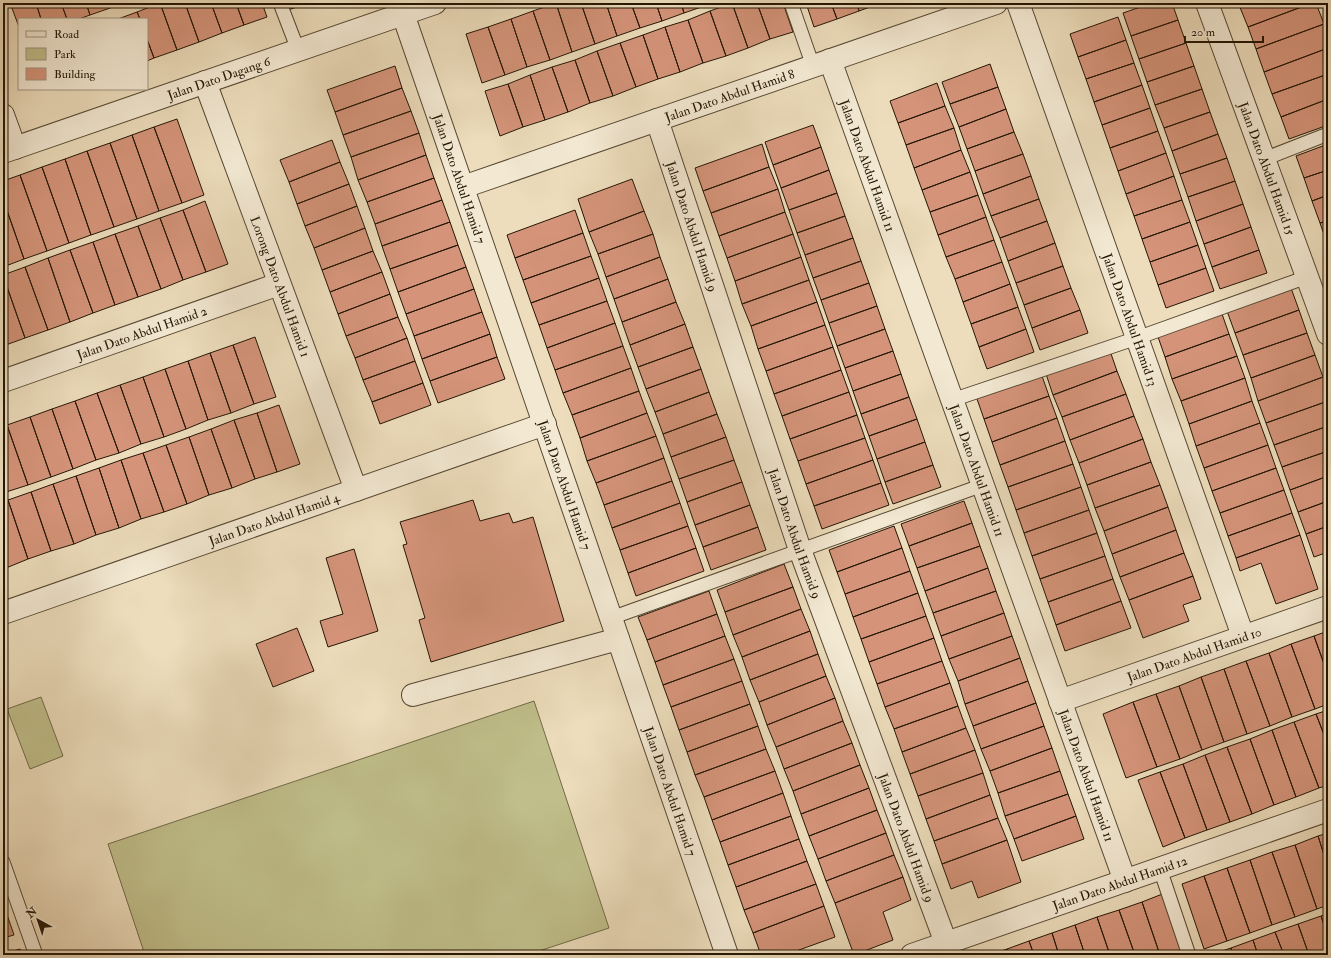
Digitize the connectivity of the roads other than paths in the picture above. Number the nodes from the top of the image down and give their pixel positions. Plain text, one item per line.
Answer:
1 (280, 3) edge
2 (435, 3) edge
3 (791, 3) edge
4 (996, 3) edge
5 (1018, 3) edge
6 (1207, 3) edge
7 (403, 14) junction
8 (298, 50) junction
9 (822, 63) junction
10 (205, 82) junction
11 (3, 115) edge
12 (657, 120) junction
13 (1328, 134) edge
14 (9, 150) edge
15 (1264, 159) junction
16 (463, 187) junction
17 (1307, 277) junction
18 (279, 284) junction
19 (1328, 334) edge
20 (1137, 338) junction
21 (3, 380) edge
22 (952, 400) junction
23 (544, 424) junction
24 (983, 485) junction
25 (356, 490) junction
26 (800, 550) junction
27 (1328, 607) edge
28 (3, 614) edge
29 (611, 618) junction
30 (1244, 636) junction
31 (618, 639) junction
32 (413, 695) dead end
33 (1060, 701) junction
34 (1328, 810) edge
35 (3, 862) edge
36 (1160, 869) junction
37 (1125, 881) junction
38 (946, 943) junction
39 (36, 955) edge
40 (727, 955) edge
41 (912, 955) edge
42 (1189, 955) edge

1 - 8 lane
2 - 7 street, Jalan Dato Dagang 6
3 - 9 lane
4 - 9 street, Jalan Dato Abdul Hamid 8
5 - 20 street, Jalan Dato Abdul Hamid 13
6 - 15 street, Jalan Dato Abdul Hamid 15
7 - 8 street, Jalan Dato Dagang 6
7 - 16 street, Jalan Dato Abdul Hamid 7
8 - 10 street, Jalan Dato Dagang 6
9 - 12 street, Jalan Dato Abdul Hamid 8
9 - 22 street, Jalan Dato Abdul Hamid 11
10 - 14 street, Jalan Dato Dagang 6
10 - 18 street, Lorong Dato Abdul Hamid 1
11 - 14 street
12 - 16 street, Jalan Dato Abdul Hamid 8
12 - 26 street, Jalan Dato Abdul Hamid 9
13 - 15 lane
15 - 17 street, Jalan Dato Abdul Hamid 15
16 - 23 street, Jalan Dato Abdul Hamid 7
17 - 19 street, Jalan Dato Abdul Hamid 15
17 - 20 lane
18 - 21 street, Jalan Dato Abdul Hamid 2
18 - 25 street, Lorong Dato Abdul Hamid 1
20 - 22 lane
20 - 30 street, Jalan Dato Abdul Hamid 13
22 - 24 street, Jalan Dato Abdul Hamid 11
23 - 25 street, Jalan Dato Abdul Hamid 4
23 - 29 street, Jalan Dato Abdul Hamid 7
24 - 26 lane
24 - 33 street, Jalan Dato Abdul Hamid 11
25 - 28 street, Jalan Dato Abdul Hamid 4
26 - 29 lane
26 - 38 street, Jalan Dato Abdul Hamid 9
27 - 30 street, Jalan Dato Abdul Hamid 10
29 - 31 street, Jalan Dato Abdul Hamid 7
30 - 33 street, Jalan Dato Abdul Hamid 10
31 - 32 street
31 - 40 street, Jalan Dato Abdul Hamid 7
33 - 37 street, Jalan Dato Abdul Hamid 11
34 - 36 street, Jalan Dato Abdul Hamid 12
35 - 39 lane
36 - 37 street, Jalan Dato Abdul Hamid 12
36 - 42 lane
37 - 38 street, Jalan Dato Abdul Hamid 12
38 - 41 street, Jalan Dato Abdul Hamid 12

